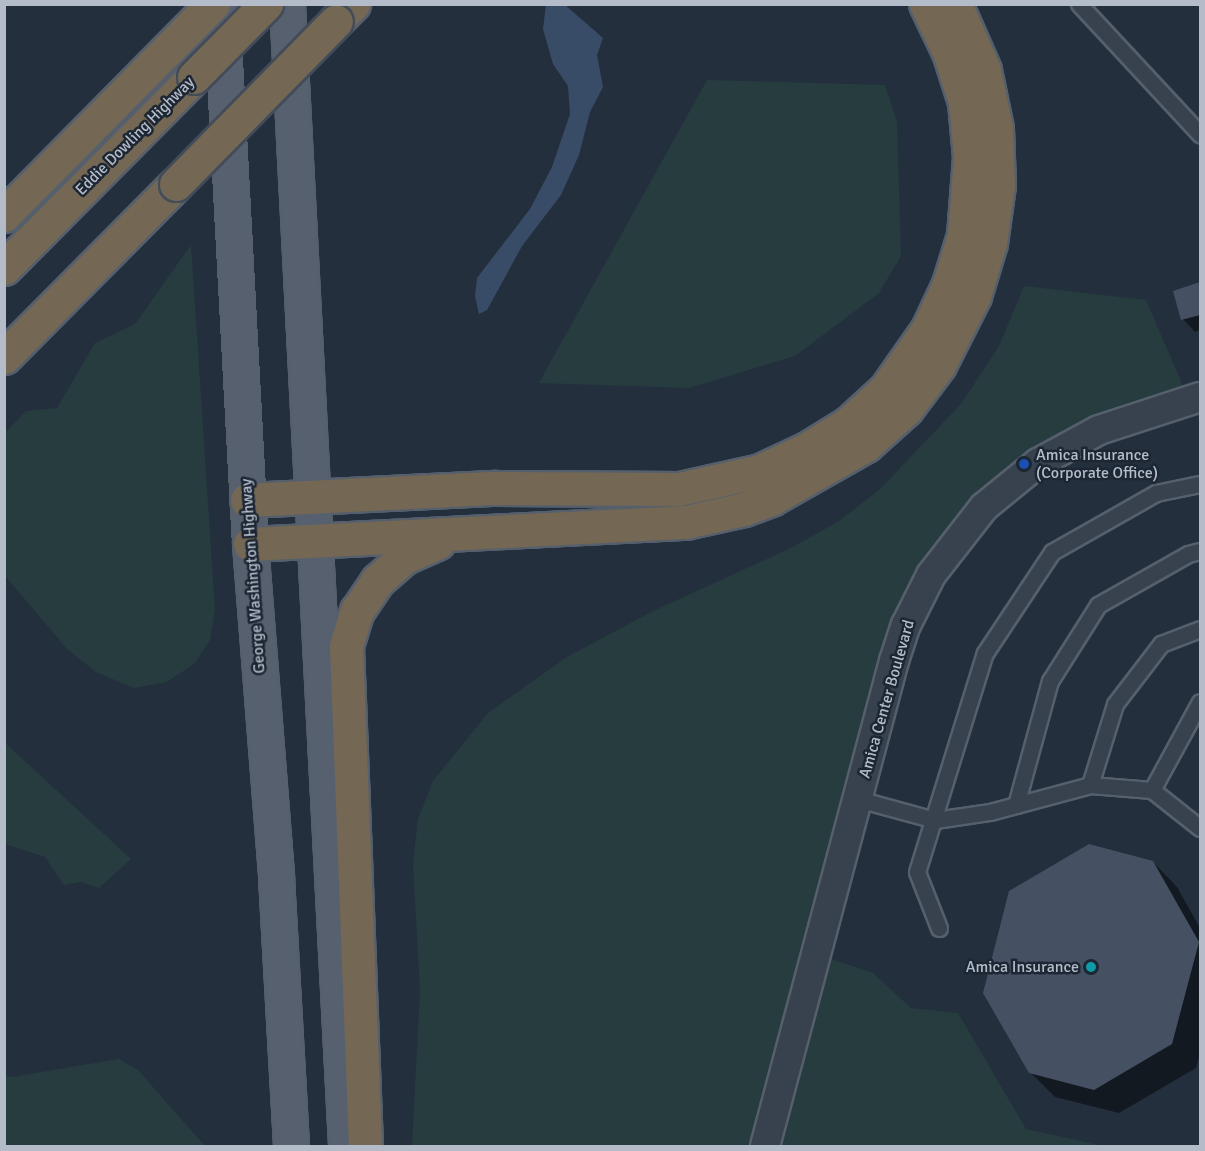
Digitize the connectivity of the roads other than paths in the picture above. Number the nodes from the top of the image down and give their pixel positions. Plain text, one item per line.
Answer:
1 (221, 4) edge
2 (266, 4) edge
3 (287, 4) edge
4 (926, 4) edge
5 (955, 4) edge
6 (1079, 4) edge
7 (344, 13) edge
8 (203, 15) edge
9 (1200, 134) edge
10 (4, 215) edge
11 (4, 268) edge
12 (4, 357) edge
13 (1200, 398) edge
14 (1200, 484) edge
15 (310, 497) junction
16 (247, 500) junction
17 (469, 535) junction
18 (312, 543) junction
19 (250, 544) junction
20 (1200, 551) edge
21 (1200, 629) edge
22 (1200, 702) edge
23 (1090, 785) junction
24 (1152, 790) junction
25 (858, 798) junction
26 (1016, 805) junction
27 (935, 820) junction
28 (1200, 828) edge
29 (939, 928) dead end
30 (291, 1146) edge
31 (346, 1146) edge
32 (365, 1146) edge
33 (765, 1146) edge

1 - 16 main road, George Washington Highway
2 - 11 highway, Eddie Dowling Highway, bridge
3 - 15 main road
4 - 15 highway
5 - 17 highway
6 - 9 lane
7 - 12 highway, bridge
8 - 10 highway
13 - 25 street, Amica Center Boulevard
14 - 27 lane
15 - 16 highway
15 - 18 main road
16 - 19 main road, George Washington Highway
17 - 18 highway
17 - 32 highway
18 - 19 highway
18 - 31 main road
19 - 30 main road, George Washington Highway
20 - 26 lane
21 - 23 lane
22 - 24 lane
23 - 24 lane
23 - 26 lane
24 - 28 lane
25 - 27 lane
25 - 33 street, Amica Center Boulevard
26 - 27 lane
27 - 29 lane

